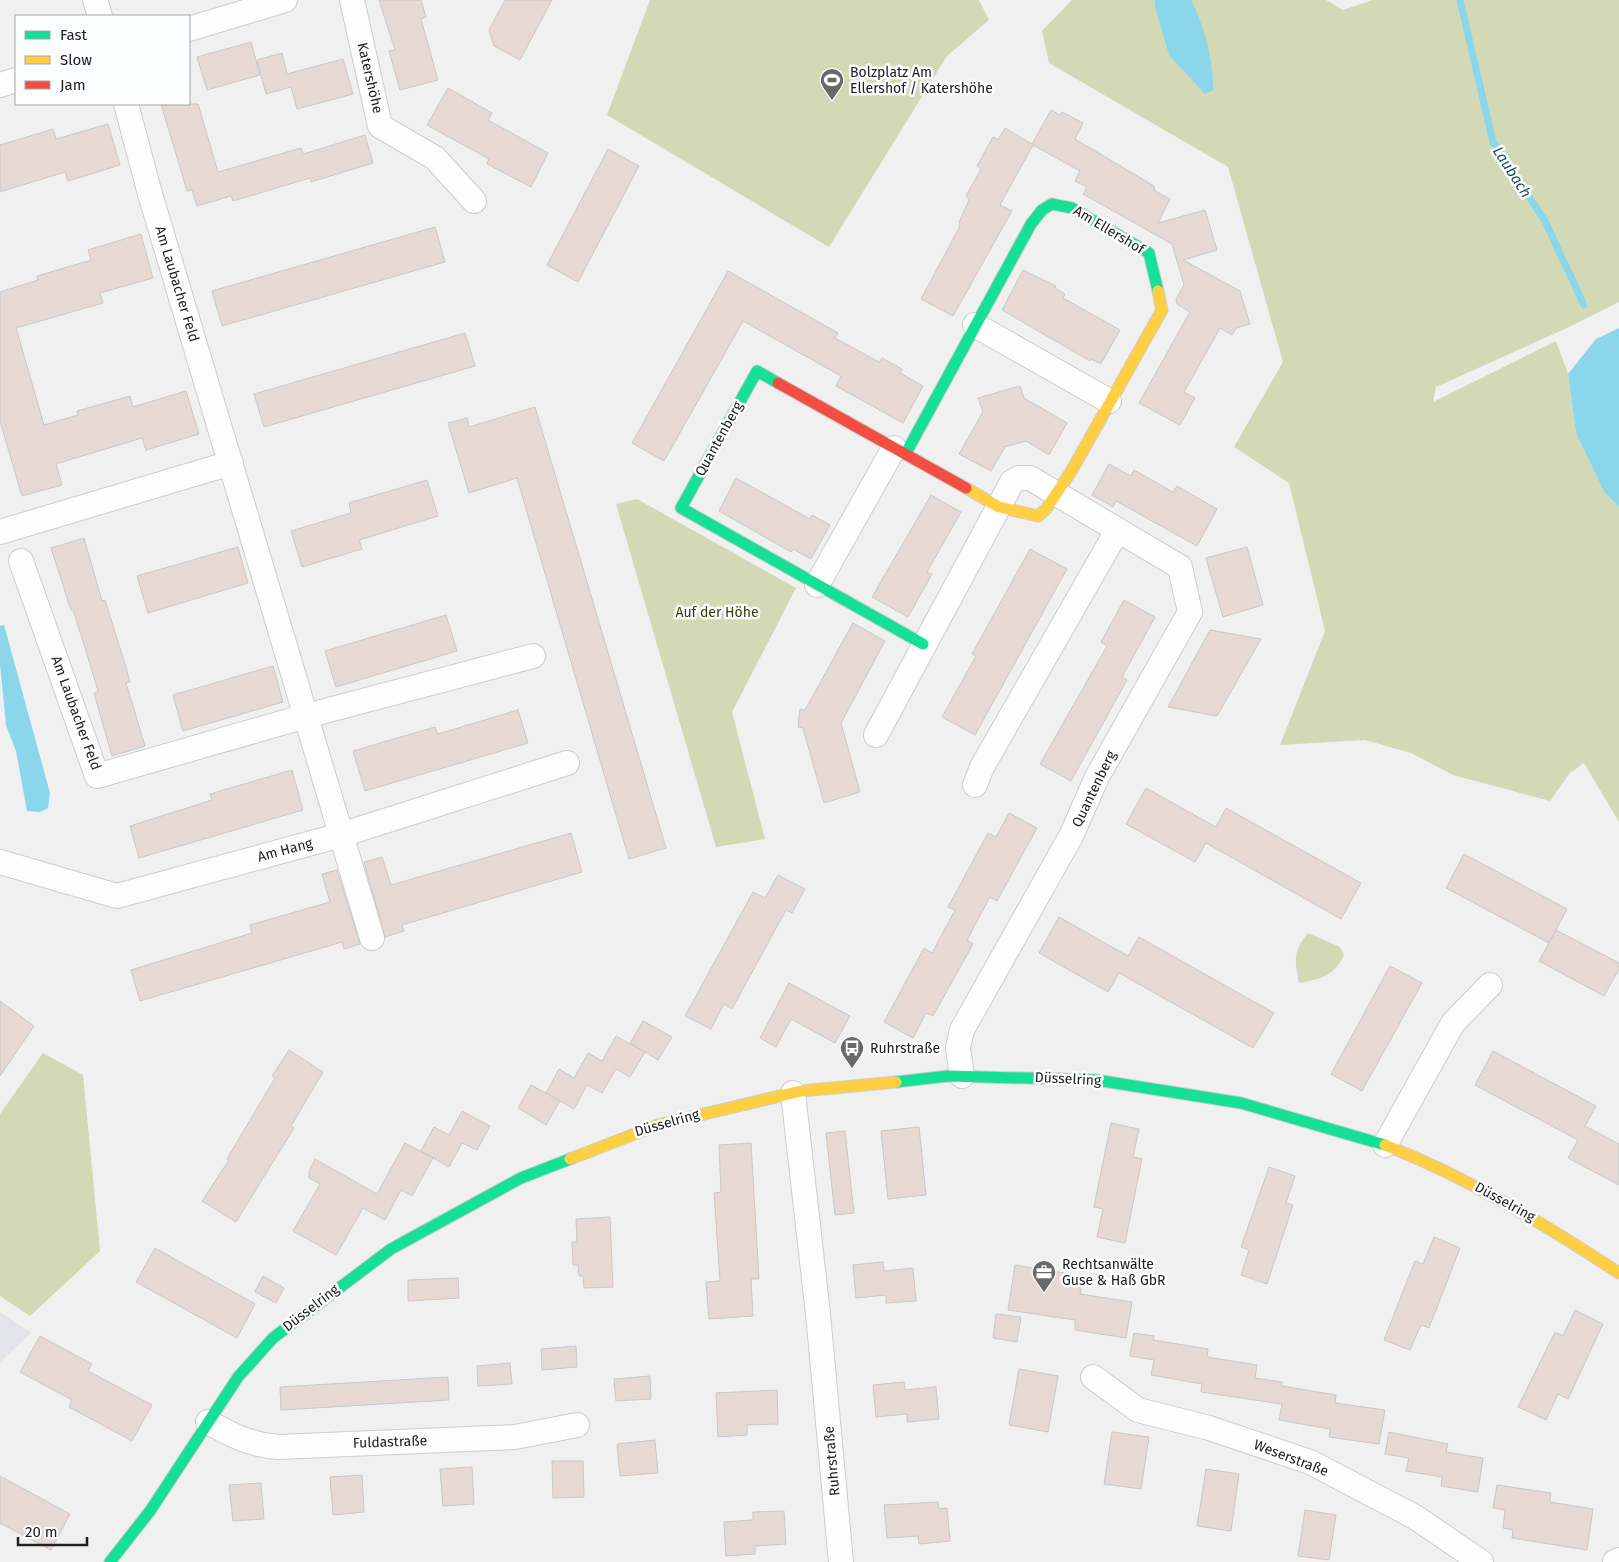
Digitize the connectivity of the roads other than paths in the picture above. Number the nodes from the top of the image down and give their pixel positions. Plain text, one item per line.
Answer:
1 (95, 0) edge
2 (285, 0) edge
3 (352, 0) edge
4 (100, 15) edge
5 (190, 29) edge
6 (15, 80) edge
7 (0, 85) edge
8 (126, 105) edge
9 (474, 201) dead end
10 (976, 325) junction
11 (1109, 401) junction
12 (900, 451) junction
13 (231, 463) junction
14 (1057, 494) junction
15 (999, 507) junction
16 (0, 532) edge
17 (1117, 532) junction
18 (21, 562) dead end
19 (817, 585) junction
20 (924, 644) junction
21 (533, 656) dead end
22 (306, 716) junction
23 (876, 735) dead end
24 (567, 763) dead end
25 (975, 785) dead end
26 (341, 834) junction
27 (0, 862) edge
28 (372, 938) dead end
29 (1490, 985) dead end
30 (962, 1076) junction
31 (793, 1092) junction
32 (1385, 1145) junction
33 (1619, 1273) edge
34 (1093, 1377) dead end
35 (208, 1422) junction
36 (577, 1425) dead end
37 (118, 1559) edge
38 (1619, 1560) edge
39 (841, 1562) edge
40 (1480, 1562) edge
41 (1615, 1562) edge

1 - 4 street
2 - 5 street
3 - 9 street, Katershöhe
6 - 7 street
8 - 13 street, Am Laubacher Feld
10 - 11 street
10 - 11 street, Am Ellershof
10 - 12 street, Am Ellershof
11 - 14 street, Am Ellershof
12 - 15 street, Quantenberg
12 - 19 street
12 - 19 street, Quantenberg
13 - 16 street
13 - 22 street, Am Laubacher Feld
14 - 15 street, Quantenberg
14 - 15 street, Quantenberg
14 - 17 street, Quantenberg
15 - 20 street
17 - 25 street
17 - 30 street, Quantenberg
18 - 22 street, Am Laubacher Feld
19 - 20 street, Quantenberg
20 - 23 street
21 - 22 street
22 - 26 street, Am Laubacher Feld
24 - 26 street, Am Hang
26 - 27 street, Am Hang
26 - 28 street, Am Laubacher Feld
29 - 32 street
30 - 31 street, Düsselring
30 - 32 street, Düsselring
31 - 35 street, Düsselring
31 - 39 street, Ruhrstraße
32 - 33 street, Düsselring
34 - 40 street, Weserstraße
35 - 36 street, Fuldastraße
35 - 37 street, Düsselring
38 - 41 street

